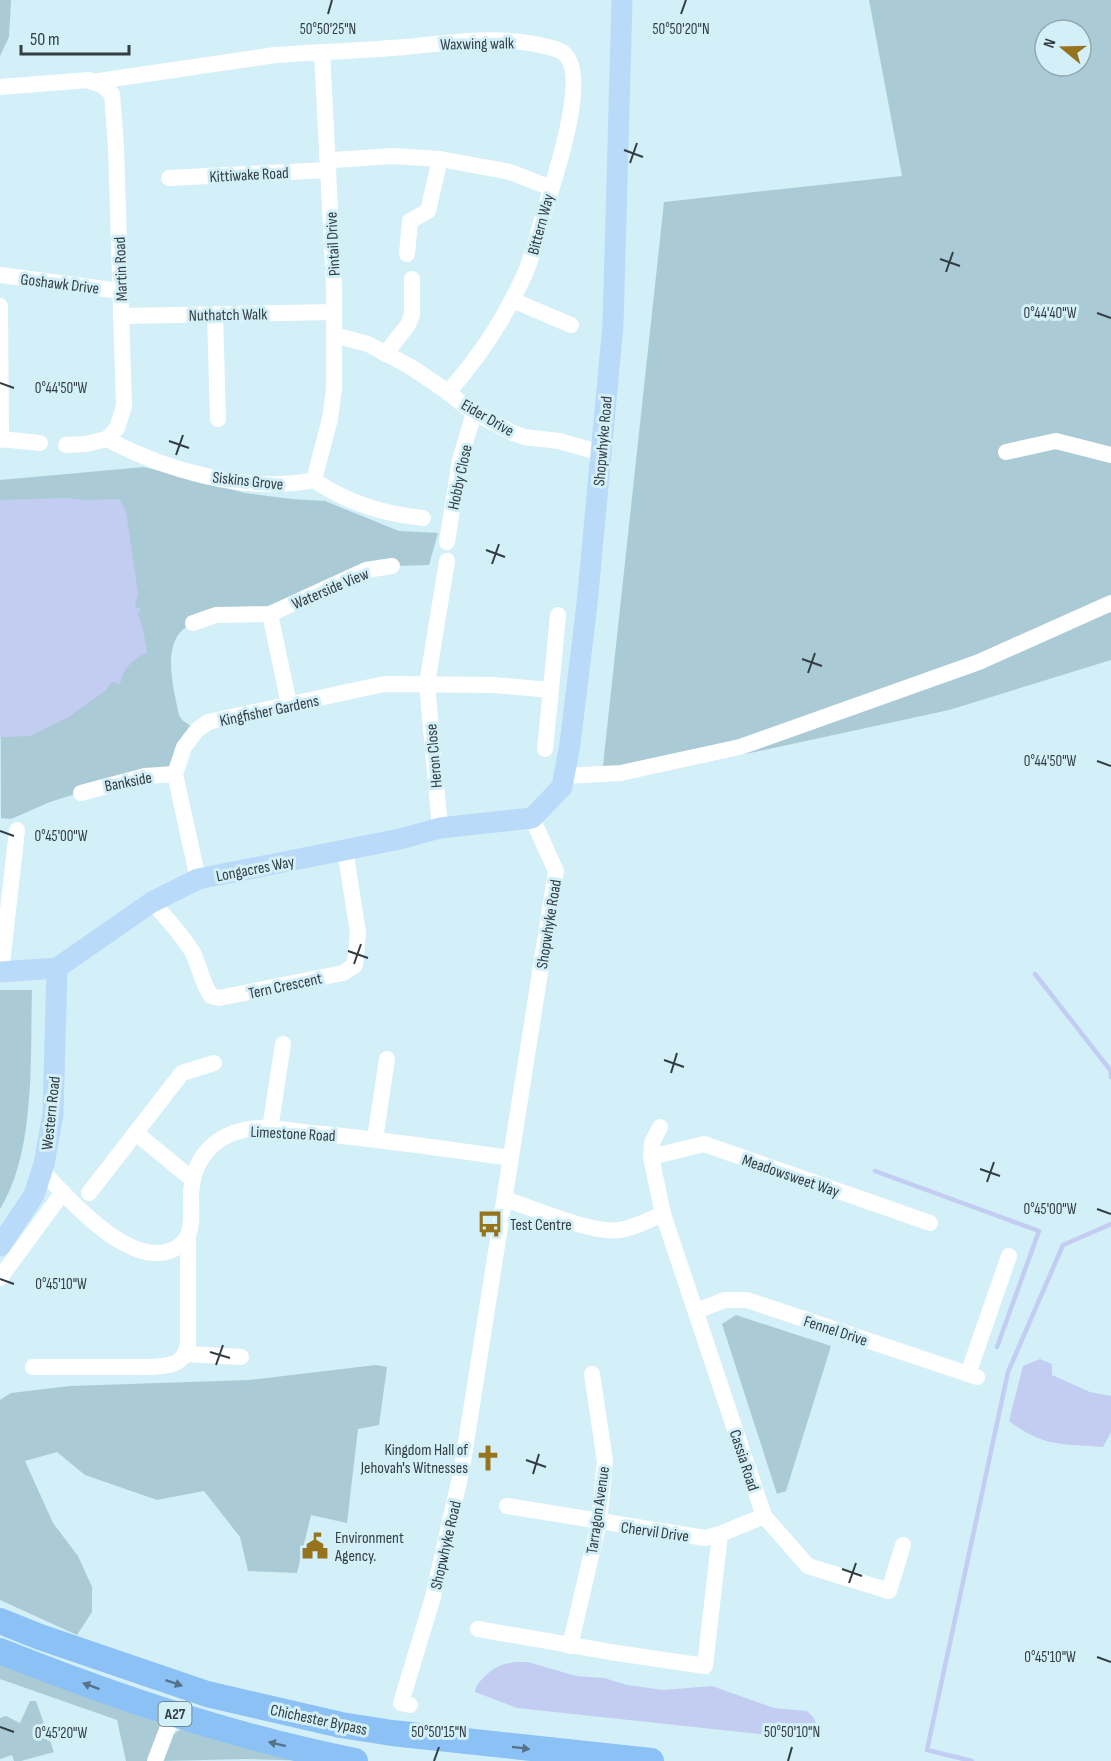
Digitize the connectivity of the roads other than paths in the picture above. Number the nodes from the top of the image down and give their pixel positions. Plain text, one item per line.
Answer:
1 (622, 0) edge
2 (322, 52) junction
3 (92, 82) junction
4 (0, 87) edge
5 (440, 159) junction
6 (328, 163) junction
7 (169, 178) dead end
8 (551, 188) junction
9 (407, 254) dead end
10 (0, 275) edge
11 (412, 279) dead end
12 (120, 291) junction
13 (512, 300) junction
14 (0, 306) edge
15 (334, 312) junction
16 (215, 315) junction
17 (121, 316) junction
18 (570, 325) dead end
19 (334, 335) junction
20 (385, 354) junction
21 (448, 392) junction
22 (474, 413) junction
23 (218, 419) dead end
24 (107, 439) junction
25 (1, 440) edge
26 (40, 443) dead end
27 (66, 445) dead end
28 (1006, 452) dead end
29 (601, 453) junction
30 (1111, 455) edge
31 (314, 480) junction
32 (423, 518) dead end
33 (447, 542) dead end
34 (447, 561) dead end
35 (392, 566) dead end
36 (1111, 603) edge
37 (270, 614) junction
38 (558, 615) dead end
39 (193, 623) dead end
40 (427, 684) junction
41 (551, 690) junction
42 (289, 704) junction
43 (544, 749) dead end
44 (175, 774) junction
45 (564, 776) junction
46 (81, 792) dead end
47 (532, 818) junction
48 (440, 828) junction
49 (17, 830) dead end
50 (345, 850) junction
51 (198, 879) junction
52 (152, 902) junction
53 (57, 968) junction
54 (0, 972) edge
55 (283, 1044) dead end
56 (387, 1059) dead end
57 (214, 1063) dead end
58 (660, 1126) dead end
59 (270, 1129) junction
60 (137, 1134) junction
61 (375, 1139) junction
62 (651, 1157) junction
63 (511, 1158) junction
64 (42, 1171) junction
65 (192, 1179) junction
66 (63, 1192) junction
67 (89, 1193) dead end
68 (505, 1199) junction
69 (663, 1214) junction
70 (930, 1223) dead end
71 (188, 1237) junction
72 (0, 1246) edge
73 (1009, 1256) dead end
74 (0, 1278) edge
75 (696, 1311) junction
76 (186, 1354) junction
77 (240, 1357) dead end
78 (33, 1367) dead end
79 (592, 1374) dead end
80 (507, 1506) dead end
81 (764, 1516) junction
82 (599, 1522) junction
83 (720, 1534) junction
84 (903, 1545) dead end
85 (0, 1622) edge
86 (478, 1629) dead end
87 (570, 1646) junction
88 (0, 1651) edge
89 (410, 1705) dead end
90 (173, 1714) junction
91 (343, 1760) edge
92 (155, 1761) edge
93 (651, 1761) edge

1 - 29 main road, Shopwhyke Road
2 - 3 street
2 - 6 street, Pintail Drive
2 - 8 street, Waxwing walk
3 - 4 street
3 - 12 street, Martin Road
5 - 6 street, Bittern Way
5 - 8 street, Bittern Way
5 - 9 street
6 - 7 street, Kittiwake Road
6 - 15 street, Pintail Drive
8 - 13 street, Bittern Way
10 - 12 street, Goshawk Drive
11 - 20 street
12 - 17 street, Martin Road
13 - 18 street
13 - 21 street, Bittern Way
14 - 25 street
15 - 16 street, Nuthatch Walk
15 - 19 street, Pintail Drive
16 - 17 street, Nuthatch Walk
16 - 23 street
17 - 24 street, Martin Road
19 - 20 street, Eider Drive
19 - 31 street, Pintail Drive
20 - 21 street, Eider Drive
21 - 22 street, Eider Drive
22 - 29 street, Eider Drive
22 - 33 street, Hobby Close
24 - 27 street
24 - 31 street, Siskins Grove
25 - 26 street
28 - 30 street
29 - 45 main road, Shopwhyke Road
31 - 32 street
34 - 40 street, Heron Close
35 - 37 street, Waterside View
36 - 45 street
37 - 39 street, Waterside View
37 - 42 street, Waterside View
38 - 41 street
40 - 41 street
40 - 42 street, Kingfisher Gardens
40 - 48 street, Heron Close
41 - 43 street
42 - 44 street, Kingfisher Gardens
44 - 46 street, Bankside
44 - 51 street
45 - 47 main road, Shopwhyke Road
47 - 48 main road, Longacres Way
47 - 63 street, Shopwhyke Road
48 - 50 main road, Longacres Way
49 - 54 street
50 - 51 main road, Longacres Way
50 - 52 street, Tern Crescent
51 - 52 main road, Longacres Way
52 - 53 main road, Longacres Way
53 - 54 main road
53 - 64 main road, Western Road
55 - 59 street
56 - 61 street
57 - 60 street
58 - 62 street, Cassia Road
59 - 61 street, Limestone Road
59 - 65 street, Limestone Road
60 - 65 street
60 - 67 street
61 - 63 street, Limestone Road
62 - 69 street, Cassia Road
62 - 70 street, Meadowsweet Way
63 - 68 street, Shopwhyke Road
64 - 66 street
64 - 72 main road, Western Road
65 - 71 street, Limestone Road
66 - 71 street
66 - 74 street
68 - 69 street
68 - 89 street, Shopwhyke Road
69 - 75 street, Cassia Road
71 - 76 street, Limestone Road
73 - 75 street, Fennel Drive
75 - 81 street, Cassia Road
76 - 77 street
76 - 78 street
79 - 82 street, Tarragon Avenue
80 - 82 street, Chervil Drive
81 - 83 street, Chervil Drive
81 - 84 street, Cassia Road
82 - 83 street, Chervil Drive
82 - 87 street, Tarragon Avenue
83 - 87 street
85 -> 93 highway, Chichester Bypass / A27
86 - 87 street
90 -> 88 highway, Chichester Bypass / A27
91 -> 90 highway, Chichester Bypass / A27
90 - 92 street

